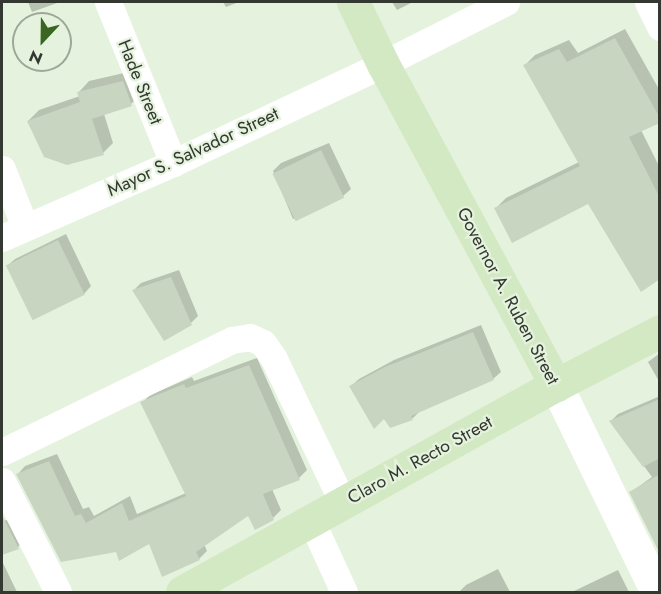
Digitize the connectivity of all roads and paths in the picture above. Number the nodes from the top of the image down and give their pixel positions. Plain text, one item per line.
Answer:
1 (108, 2) edge
2 (353, 2) edge
3 (506, 2) edge
4 (648, 2) edge
5 (660, 27) edge
6 (383, 64) junction
7 (173, 163) junction
8 (2, 169) edge
9 (13, 232) edge
10 (660, 331) edge
11 (556, 385) junction
12 (2, 452) edge
13 (2, 481) edge
14 (343, 502) junction
15 (311, 520) junction
16 (58, 592) edge
17 (182, 592) edge
18 (344, 592) edge
19 (657, 592) edge

1 - 7 street, Hade Street
2 - 6 main road, Governor A. Ruben Street
3 - 6 street, Mayor S. Salvador Street
4 - 5 street
6 - 7 street, Mayor S. Salvador Street
6 - 11 main road, Governor A. Ruben Street
7 - 9 street, Mayor S. Salvador Street
8 - 9 street
10 - 11 main road, Claro M. Recto Street
11 - 14 main road, Claro M. Recto Street
11 - 19 street, Governor A. Ruben Street
12 - 14 street
13 - 16 street
14 - 15 main road, Claro M. Recto Street
15 - 17 main road, Claro M. Recto Street
15 - 18 street

